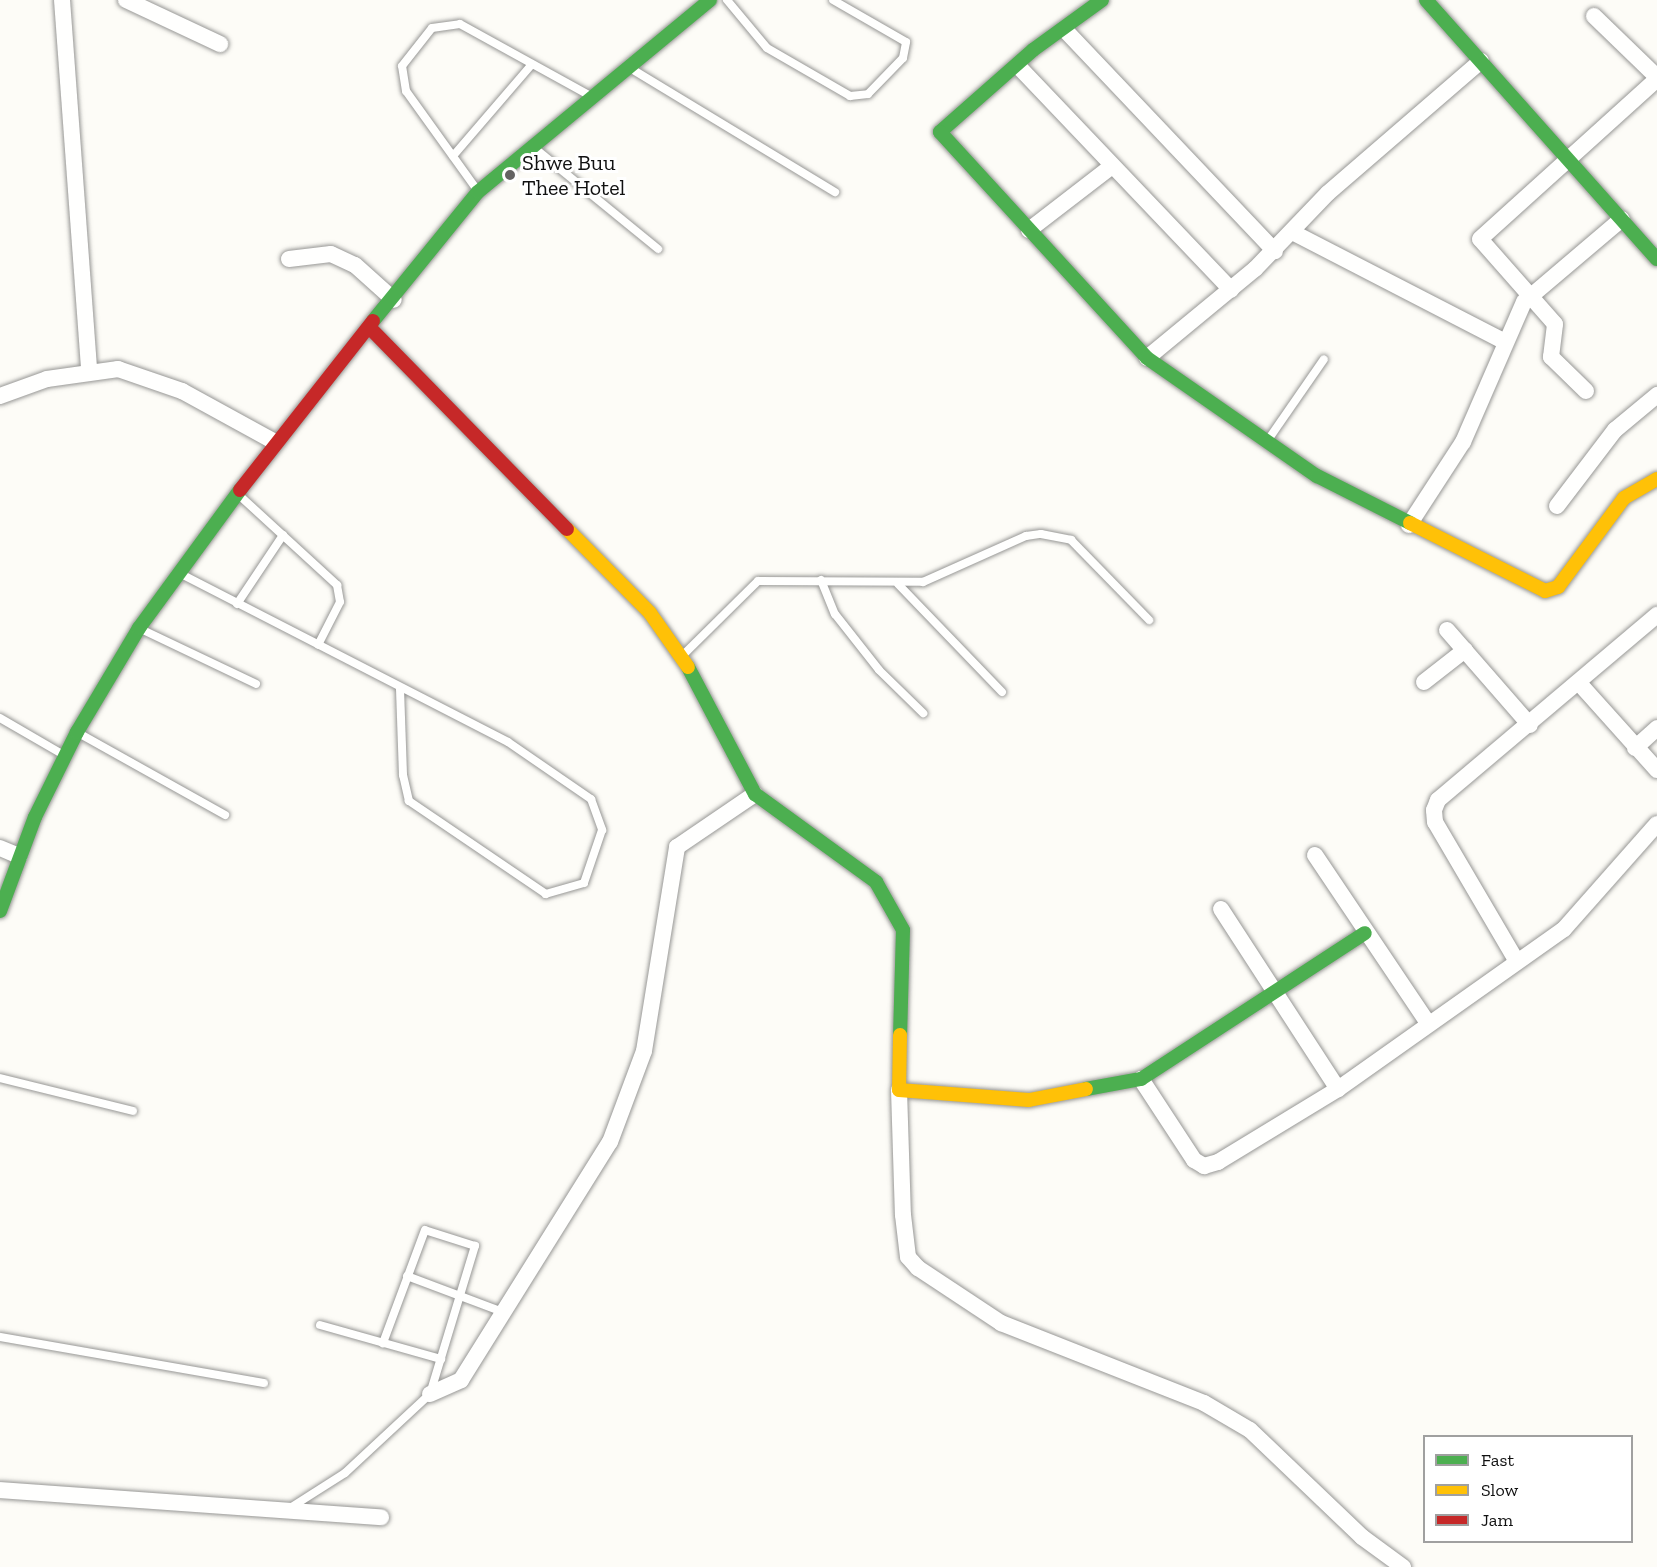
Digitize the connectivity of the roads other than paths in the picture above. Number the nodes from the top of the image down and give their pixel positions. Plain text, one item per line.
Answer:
1 (62, 0) edge
2 (126, 0) edge
3 (710, 0) edge
4 (728, 0) edge
5 (833, 0) edge
6 (1101, 0) edge
7 (1426, 0) edge
8 (1594, 16) dead end
9 (1065, 30) junction
10 (220, 44) dead end
11 (1481, 61) junction
12 (532, 64) junction
13 (626, 66) junction
14 (1018, 66) junction
15 (1657, 78) edge
16 (590, 95) junction
17 (532, 146) junction
18 (453, 156) junction
19 (1563, 159) junction
20 (1112, 166) junction
21 (478, 192) junction
22 (835, 192) dead end
23 (1622, 219) junction
24 (1029, 230) junction
25 (1294, 233) junction
26 (658, 249) dead end
27 (1275, 251) junction
28 (289, 259) dead end
29 (1657, 259) edge
30 (1231, 290) junction
31 (1533, 293) junction
32 (394, 300) junction
33 (371, 329) junction
34 (1504, 342) junction
35 (1147, 358) junction
36 (1324, 359) dead end
37 (89, 371) junction
38 (1586, 391) dead end
39 (1657, 395) edge
40 (0, 396) edge
41 (275, 442) junction
42 (1266, 443) junction
43 (1657, 479) edge
44 (238, 494) junction
45 (1557, 506) dead end
46 (1409, 525) junction
47 (283, 536) junction
48 (179, 573) junction
49 (821, 580) junction
50 (898, 584) junction
51 (237, 604) junction
52 (1657, 615) edge
53 (1149, 620) dead end
54 (139, 628) junction
55 (1447, 630) dead end
56 (318, 645) junction
57 (1465, 650) junction
58 (682, 656) junction
59 (1424, 682) dead end
60 (1579, 683) junction
61 (256, 684) dead end
62 (400, 688) junction
63 (1002, 692) dead end
64 (923, 713) dead end
65 (0, 718) edge
66 (1530, 725) junction
67 (1657, 728) edge
68 (77, 732) junction
69 (1635, 748) junction
70 (65, 756) junction
71 (1657, 770) edge
72 (755, 794) junction
73 (225, 814) dead end
74 (1657, 824) edge
75 (0, 848) edge
76 (19, 855) junction
77 (1315, 855) dead end
78 (1221, 909) dead end
79 (0, 911) edge
80 (1365, 933) junction
81 (1516, 960) junction
82 (1274, 992) junction
83 (1428, 1023) junction
84 (0, 1078) edge
85 (1141, 1079) junction
86 (1338, 1089) junction
87 (899, 1090) junction
88 (133, 1111) dead end
89 (407, 1276) junction
90 (462, 1292) junction
91 (503, 1312) junction
92 (320, 1325) dead end
93 (0, 1337) edge
94 (383, 1343) junction
95 (441, 1359) junction
96 (264, 1383) dead end
97 (430, 1394) junction
98 (0, 1490) edge
99 (287, 1510) junction
100 (381, 1517) dead end
101 (1403, 1567) edge

1 - 37 street
2 - 10 street
3 - 13 main road
4 - 5 lane
6 - 9 main road
7 - 11 main road
8 - 15 street
9 - 14 main road
9 - 27 street
11 - 19 main road
11 - 25 street
12 - 16 lane
12 - 18 lane
12 - 18 lane
13 - 16 main road
13 - 22 lane
14 - 20 street
14 - 24 main road
15 - 19 street
16 - 17 main road
17 - 21 main road
17 - 26 lane
18 - 21 lane
19 - 23 main road
19 - 31 street
20 - 24 street
20 - 30 street
21 - 32 main road
23 - 29 main road
23 - 31 street
24 - 35 main road
25 - 27 street
25 - 34 street
27 - 30 street
28 - 32 street
30 - 35 street
31 - 34 street
31 - 38 street
32 - 33 main road
33 - 41 main road
33 - 58 main road
34 - 46 street
35 - 42 main road
36 - 42 lane
37 - 40 street
37 - 41 street
39 - 45 street
41 - 44 main road
42 - 46 main road
43 - 46 main road
44 - 47 lane
44 - 48 main road
47 - 51 lane
47 - 56 lane
48 - 51 lane
48 - 54 main road
49 - 50 lane
49 - 58 lane
49 - 64 lane
50 - 53 lane
50 - 63 lane
51 - 56 lane
52 - 60 street
54 - 61 lane
54 - 68 main road
55 - 57 street
56 - 62 lane
57 - 59 street
57 - 66 street
58 - 72 main road
60 - 66 street
60 - 69 street
62 - 62 lane
65 - 70 lane
66 - 81 street
67 - 69 street
68 - 70 main road
68 - 73 lane
69 - 71 street
70 - 76 main road
72 - 87 main road
72 - 91 street
74 - 81 street
75 - 76 street
76 - 79 main road
77 - 80 street
78 - 82 street
80 - 82 main road
80 - 83 street
81 - 83 street
82 - 85 main road
82 - 86 street
83 - 86 street
84 - 88 lane
85 - 86 street
85 - 87 main road
87 - 101 street
89 - 90 lane
89 - 90 lane
89 - 94 lane
90 - 91 lane
90 - 95 lane
91 - 97 street
92 - 94 lane
93 - 96 lane
94 - 95 lane
95 - 97 lane
97 - 99 lane
98 - 99 street
99 - 100 street

